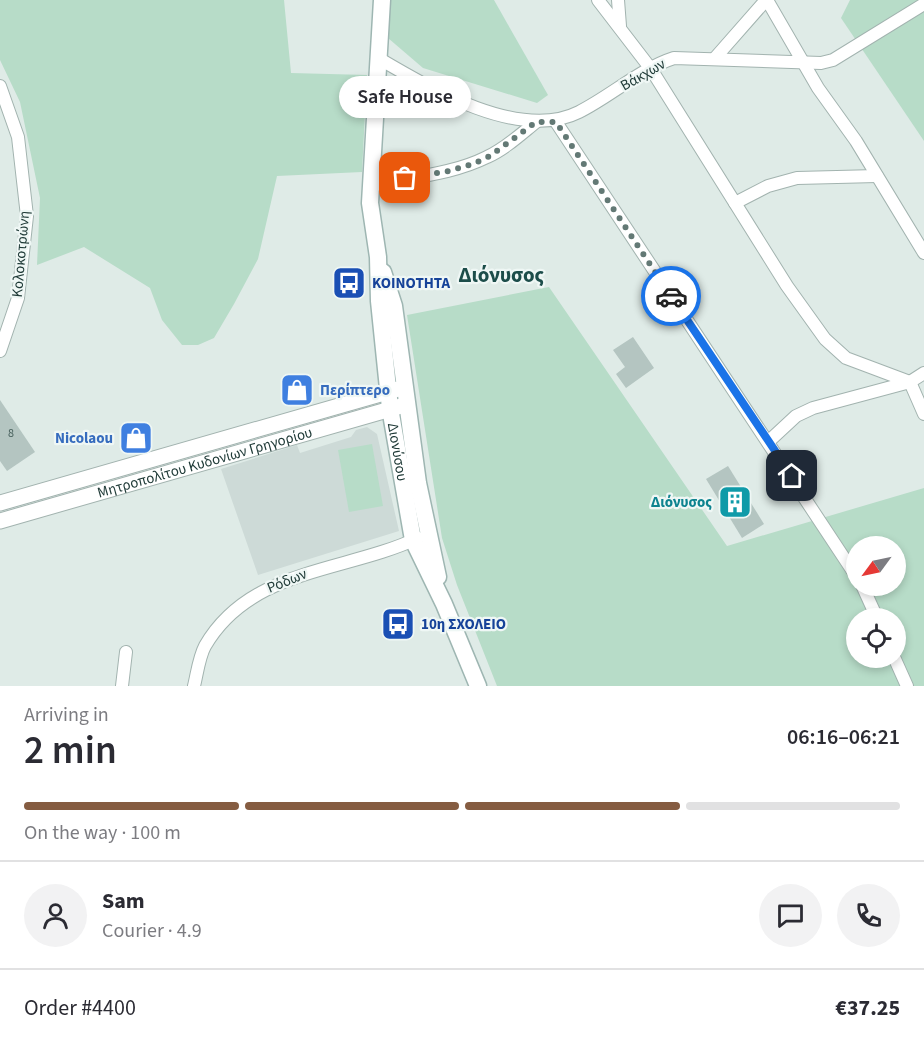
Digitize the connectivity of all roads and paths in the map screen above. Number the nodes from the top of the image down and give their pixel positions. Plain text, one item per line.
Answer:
1 (382, 0) edge
2 (598, 0) edge
3 (618, 0) edge
4 (767, 0) edge
5 (924, 4) edge
6 (620, 28) junction
7 (378, 58) junction
8 (715, 58) junction
9 (805, 64) junction
10 (651, 69) junction
11 (0, 86) edge
12 (536, 122) junction
13 (556, 122) junction
14 (878, 176) junction
15 (370, 186) junction
16 (735, 203) junction
17 (924, 253) edge
18 (378, 257) junction
19 (0, 351) edge
20 (924, 373) edge
21 (910, 382) junction
22 (407, 388) junction
23 (388, 390) junction
24 (409, 405) junction
25 (390, 408) junction
26 (924, 414) edge
27 (768, 442) junction
28 (0, 503) edge
29 (0, 521) edge
30 (428, 533) junction
31 (413, 540) junction
32 (846, 561) edge
33 (444, 604) junction
34 (126, 652) dead end
35 (899, 668) edge
36 (122, 686) edge
37 (194, 686) edge
38 (478, 686) edge
39 (907, 686) edge

1 - 7 main road, Διονύσου
2 - 6 street
3 - 6 street
4 - 8 street
4 - 9 street
5 - 9 street, Βάκχων
6 - 10 street
7 - 12 street, Βάκχων
7 - 15 main road, Διονύσου
8 - 9 street, Βάκχων
8 - 10 street, Βάκχων
9 - 14 street
10 - 13 street, Βάκχων
10 - 16 street
11 - 19 street, Κολοκοτρώνη
12 - 13 street, Βάκχων
12 - 15 street
13 - 27 street
14 - 16 street
14 - 17 street
15 - 18 main road, Διονύσου
16 - 21 street
18 - 22 main road, Διονύσου
18 - 23 main road, Διονύσου
20 - 21 street
21 - 26 street
21 - 27 street
22 - 23 street, Μητροπολίτου Κυδονίων Γρηγορίου
22 - 24 main road, Διονύσου
23 - 25 main road, Διονύσου
23 - 28 street, Μητροπολίτου Κυδονίων Γρηγορίου
24 - 25 street, Μητροπολίτου Κυδονίων Γρηγορίου
24 - 30 main road, Διονύσου
25 - 29 street, Μητροπολίτου Κυδονίων Γρηγορίου
25 - 31 main road, Διονύσου
27 - 32 street
30 - 31 street, Ρόδων
30 - 33 main road, Διονύσου
31 - 33 main road, Διονύσου
31 - 37 street, Ρόδων
33 - 38 main road, Διονύσου
34 - 36 street
35 - 39 street

